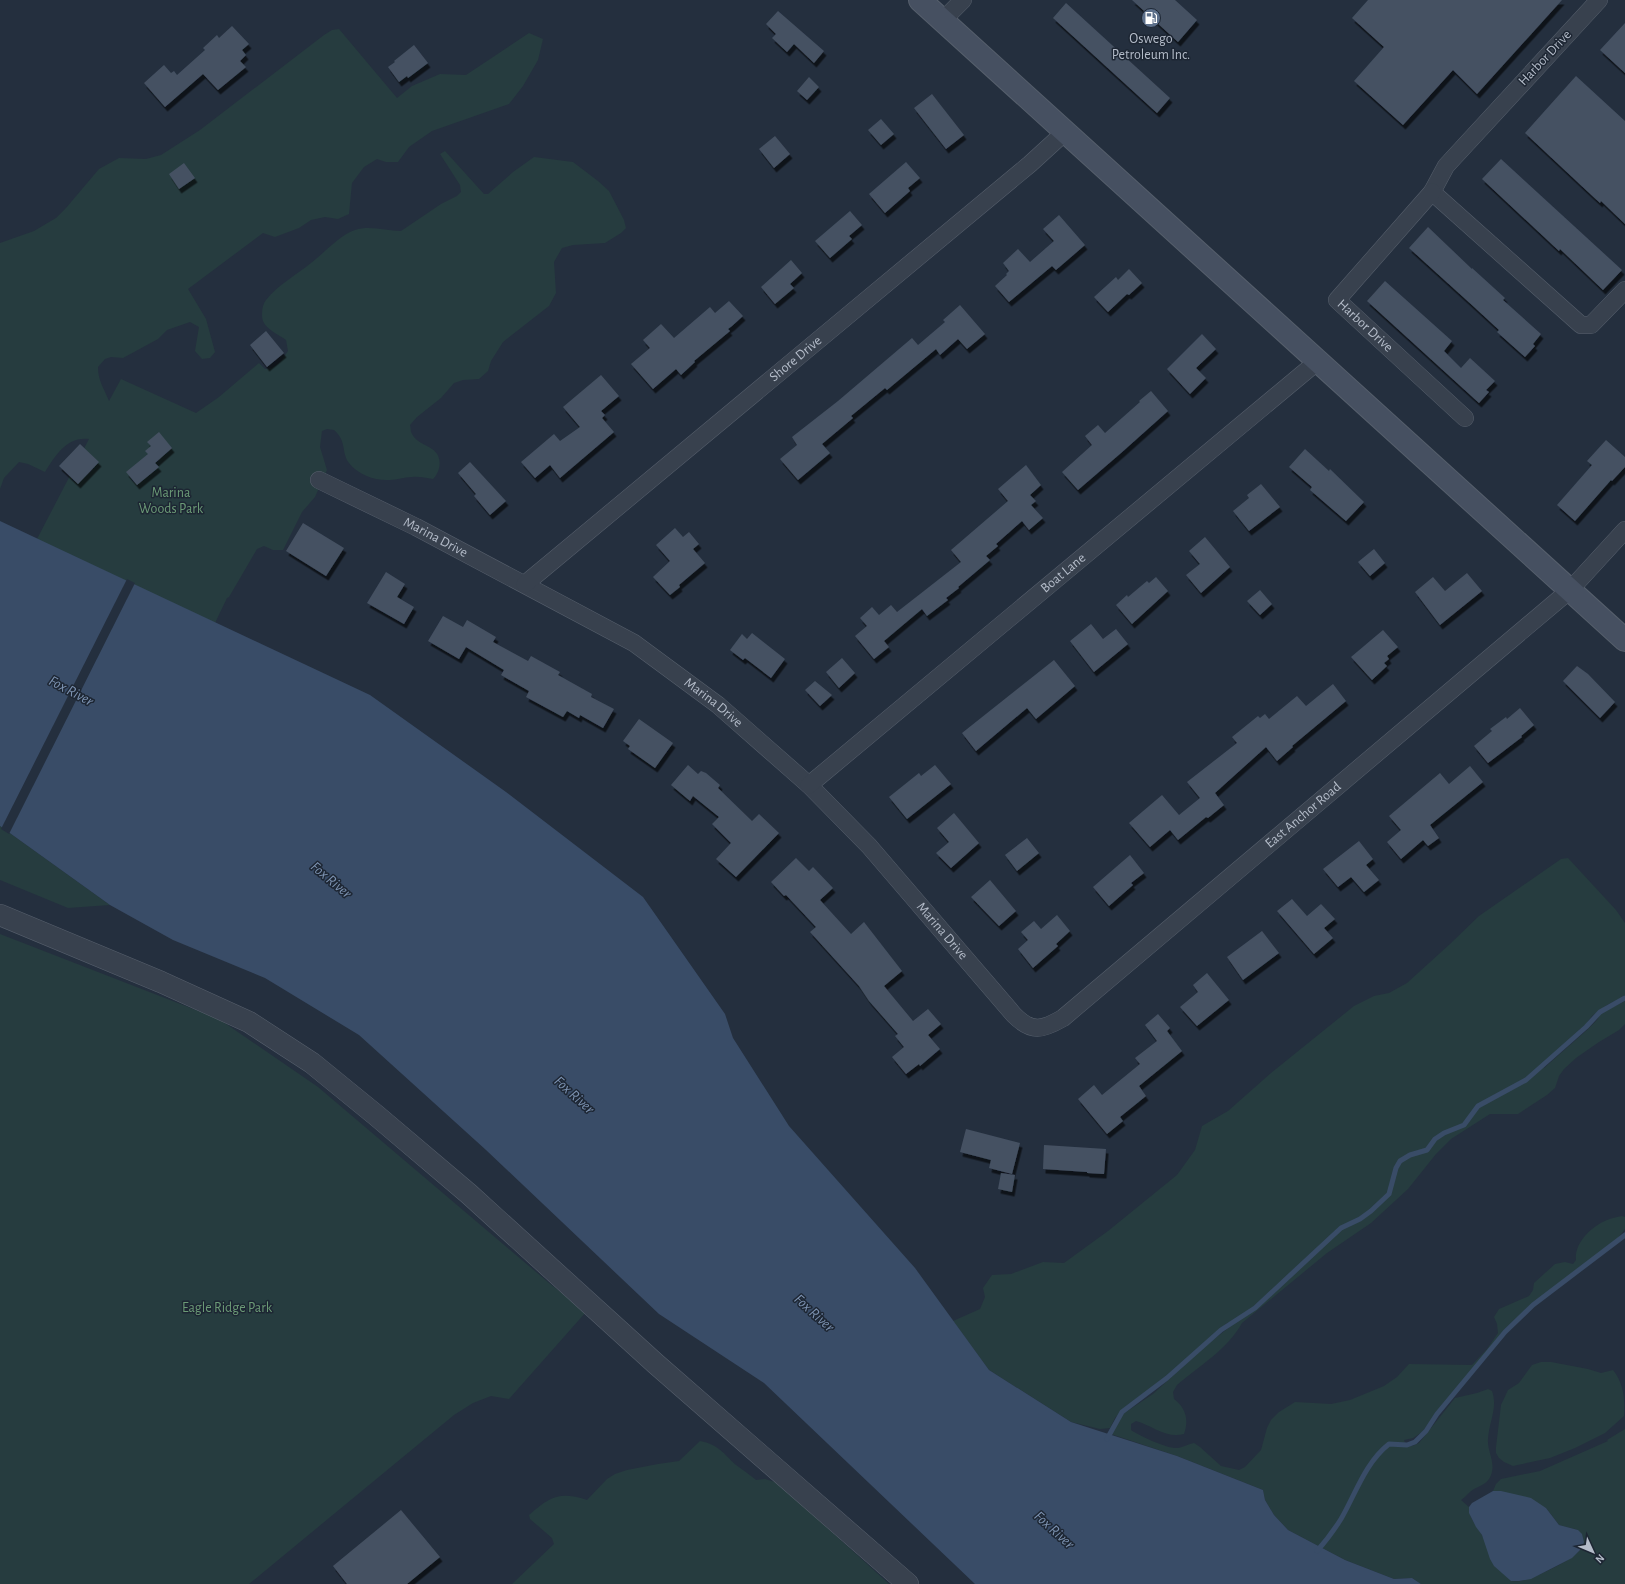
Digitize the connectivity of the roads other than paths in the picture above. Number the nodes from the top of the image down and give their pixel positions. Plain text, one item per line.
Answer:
1 (920, 0) edge
2 (963, 0) edge
3 (1599, 0) edge
4 (943, 20) junction
5 (1065, 132) junction
6 (1432, 192) junction
7 (1625, 290) edge
8 (1318, 361) junction
9 (1465, 418) dead end
10 (319, 480) dead end
11 (1625, 530) edge
12 (525, 584) junction
13 (1570, 590) junction
14 (1625, 640) edge
15 (809, 785) junction
16 (0, 916) edge
17 (1030, 1027) joint
18 (908, 1584) edge

1 - 4 main road
2 - 4 street
3 - 6 street, Harbor Drive
4 - 5 main road
5 - 8 main road
5 - 12 street, Shore Drive
6 - 7 street
6 - 9 street, Harbor Drive
8 - 13 main road
8 - 15 street, Boat Lane
10 - 12 street, Marina Drive
11 - 13 street, East Anchor Road
12 - 15 street, Marina Drive
13 - 14 main road
13 - 17 street, East Anchor Road
15 - 17 street, Marina Drive
16 - 18 street

